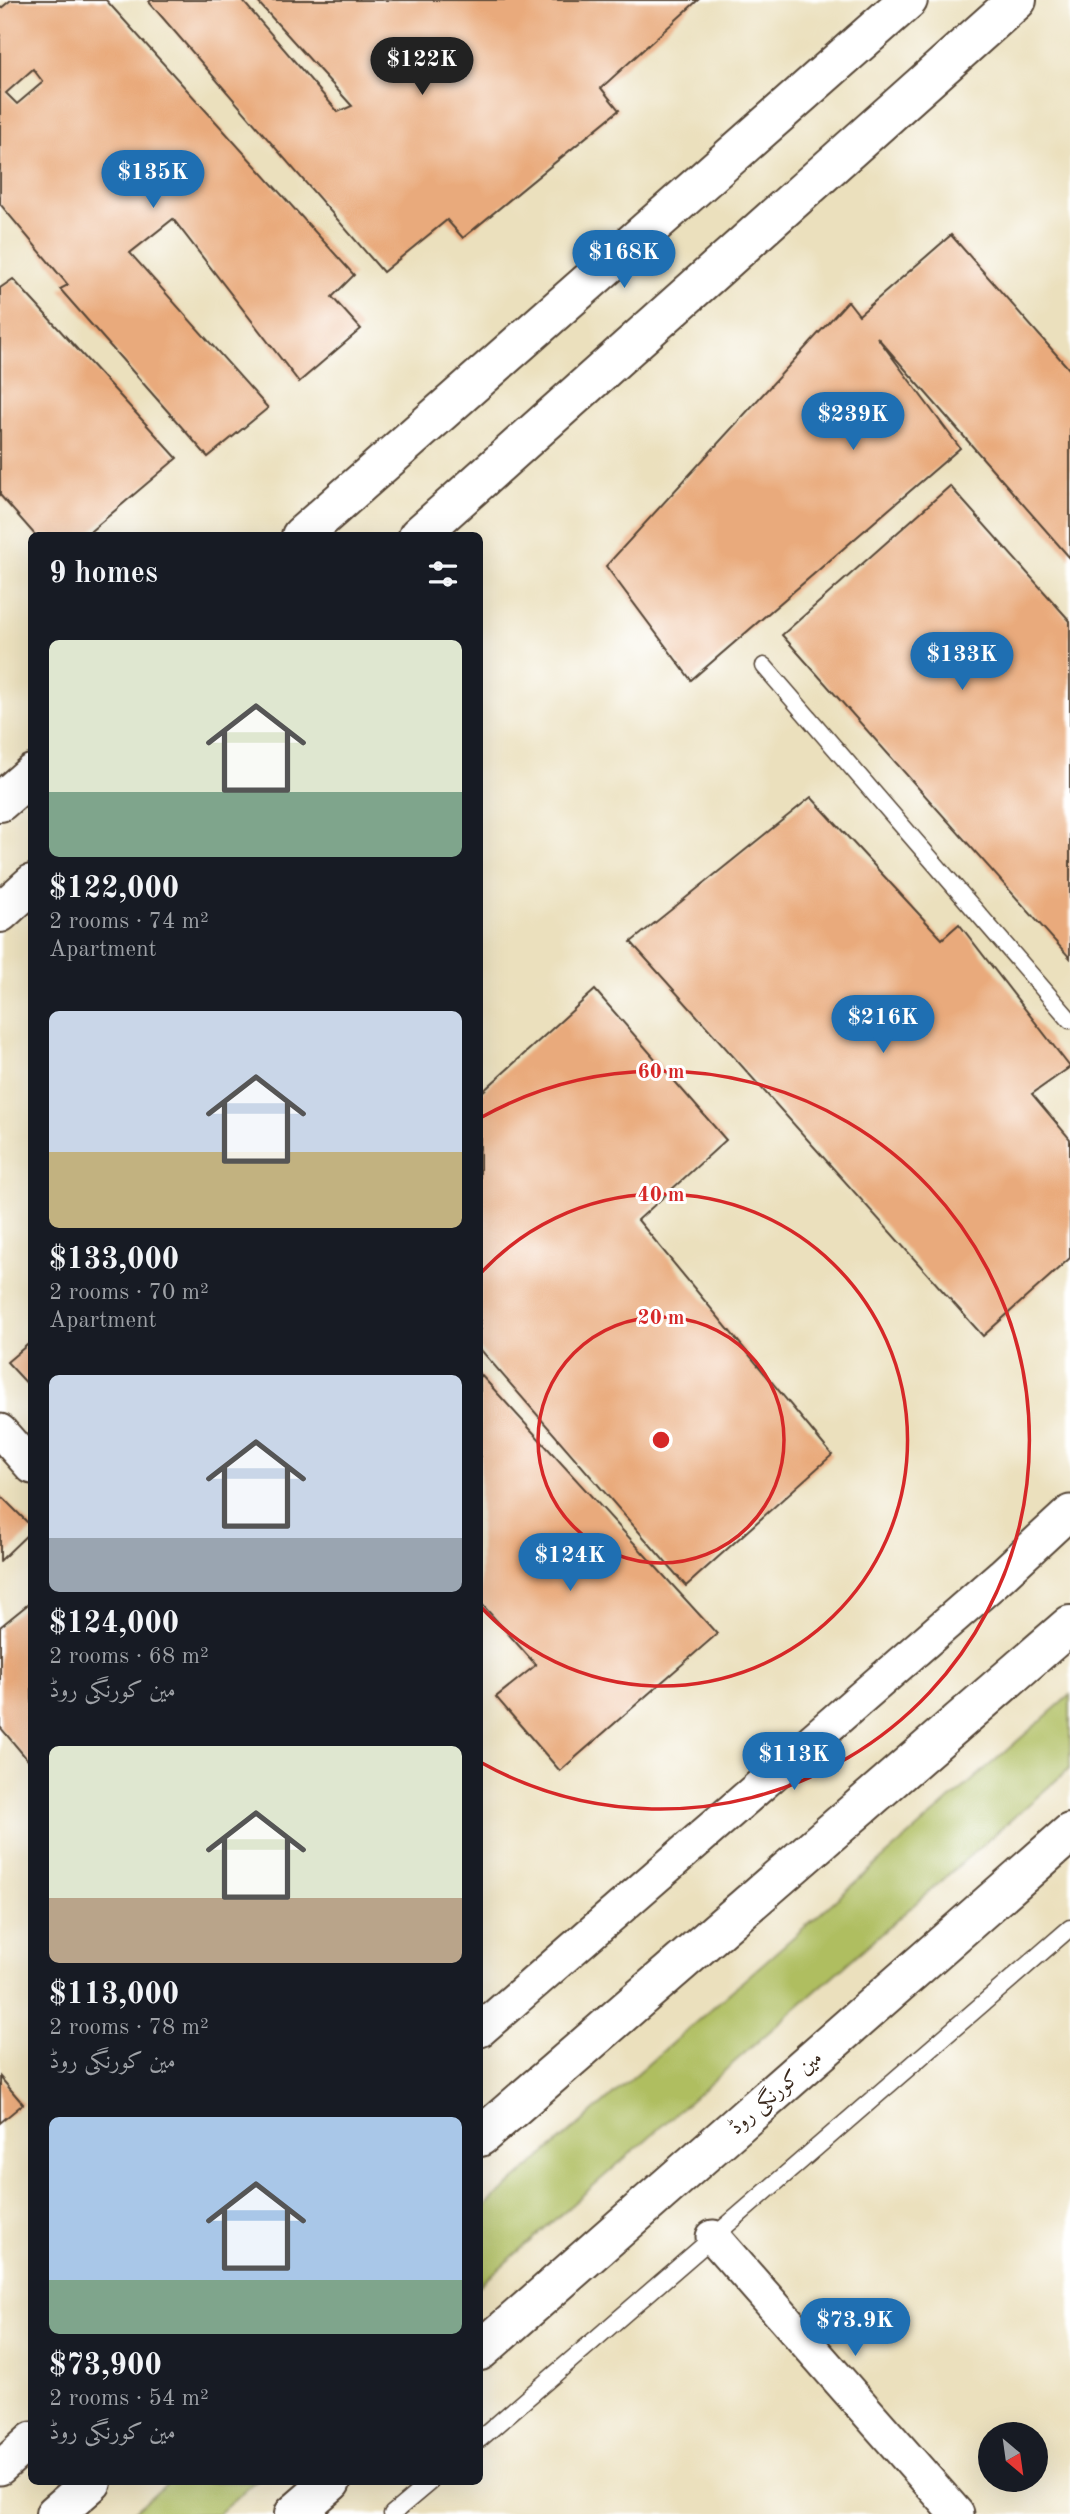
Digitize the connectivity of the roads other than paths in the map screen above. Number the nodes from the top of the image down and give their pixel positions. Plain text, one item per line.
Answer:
1 (908, 0) edge
2 (1017, 0) edge
3 (306, 532) edge
4 (422, 532) edge
5 (764, 666) dead end
6 (28, 778) edge
7 (0, 802) edge
8 (28, 888) edge
9 (0, 913) edge
10 (1070, 1020) edge
11 (0, 1432) edge
12 (28, 1463) edge
13 (1070, 1512) edge
14 (1070, 1625) edge
15 (1070, 1833) edge
16 (1070, 1928) edge
17 (484, 2017) edge
18 (483, 2134) edge
19 (713, 2237) junction
20 (483, 2348) edge
21 (483, 2436) edge
22 (28, 2443) edge
23 (0, 2468) edge
24 (89, 2485) edge
25 (328, 2485) edge
26 (427, 2485) edge
27 (55, 2514) edge
28 (294, 2514) edge
29 (393, 2514) edge
30 (957, 2514) edge

1 - 3 street
2 - 4 street
5 - 10 lane
6 - 7 street
8 - 9 street
11 - 12 street
13 - 17 street
14 - 18 street
15 - 20 street, مین کورنگی روڈ
16 - 19 lane
19 - 21 lane
19 - 30 street
22 - 23 street
24 - 27 street
25 - 28 street
26 - 29 lane

